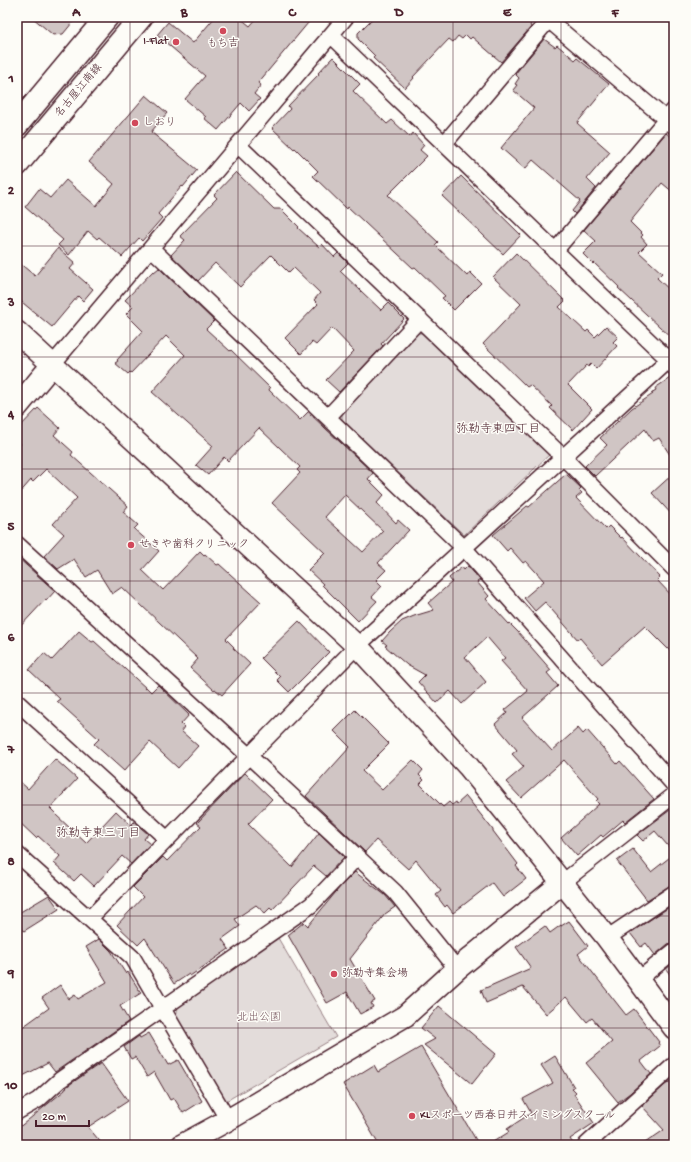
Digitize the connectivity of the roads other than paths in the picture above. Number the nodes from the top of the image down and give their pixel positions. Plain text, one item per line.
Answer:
1 (107, 17) edge
2 (141, 17) edge
3 (346, 17) edge
4 (548, 18) edge
5 (331, 35) junction
6 (671, 118) edge
7 (17, 124) edge
8 (444, 144) junction
9 (238, 145) junction
10 (17, 165) edge
11 (151, 248) junction
12 (555, 250) junction
13 (420, 319) junction
14 (17, 332) edge
15 (672, 360) edge
16 (52, 364) junction
17 (17, 407) edge
18 (328, 418) junction
19 (563, 457) junction
20 (17, 544) edge
21 (464, 548) junction
22 (674, 569) edge
23 (357, 646) junction
24 (17, 702) edge
25 (249, 756) junction
26 (674, 785) edge
27 (674, 795) edge
28 (167, 839) junction
29 (17, 854) edge
30 (357, 857) junction
31 (563, 882) junction
32 (674, 893) edge
33 (90, 918) junction
34 (607, 938) junction
35 (674, 951) edge
36 (457, 969) junction
37 (638, 980) junction
38 (163, 1010) junction
39 (674, 1028) edge
40 (674, 1066) edge
41 (17, 1112) edge
42 (228, 1120) junction
43 (182, 1145) edge
44 (586, 1145) edge

1 - 7 main road
2 - 10 main road, 名古屋江南線
3 - 5 street
4 - 6 street
4 - 8 street
5 - 8 street
5 - 9 street
6 - 12 street
8 - 12 street
9 - 11 street
9 - 13 street
11 - 16 street
11 - 18 street
12 - 15 street
13 - 18 street
13 - 19 street
14 - 16 street
15 - 19 street
16 - 17 street
16 - 23 street
18 - 21 street
19 - 21 street
19 - 22 street
20 - 25 street
21 - 23 street
21 - 26 street
23 - 25 street
23 - 31 street
24 - 28 street
25 - 28 street
25 - 30 street
27 - 31 street
28 - 33 street
29 - 33 street
30 - 36 street
30 - 38 street
31 - 34 street
31 - 36 street
32 - 34 street
33 - 38 street
34 - 37 street
35 - 37 street
36 - 42 street
37 - 39 street
38 - 41 street
38 - 42 street
40 - 44 street
42 - 43 street

